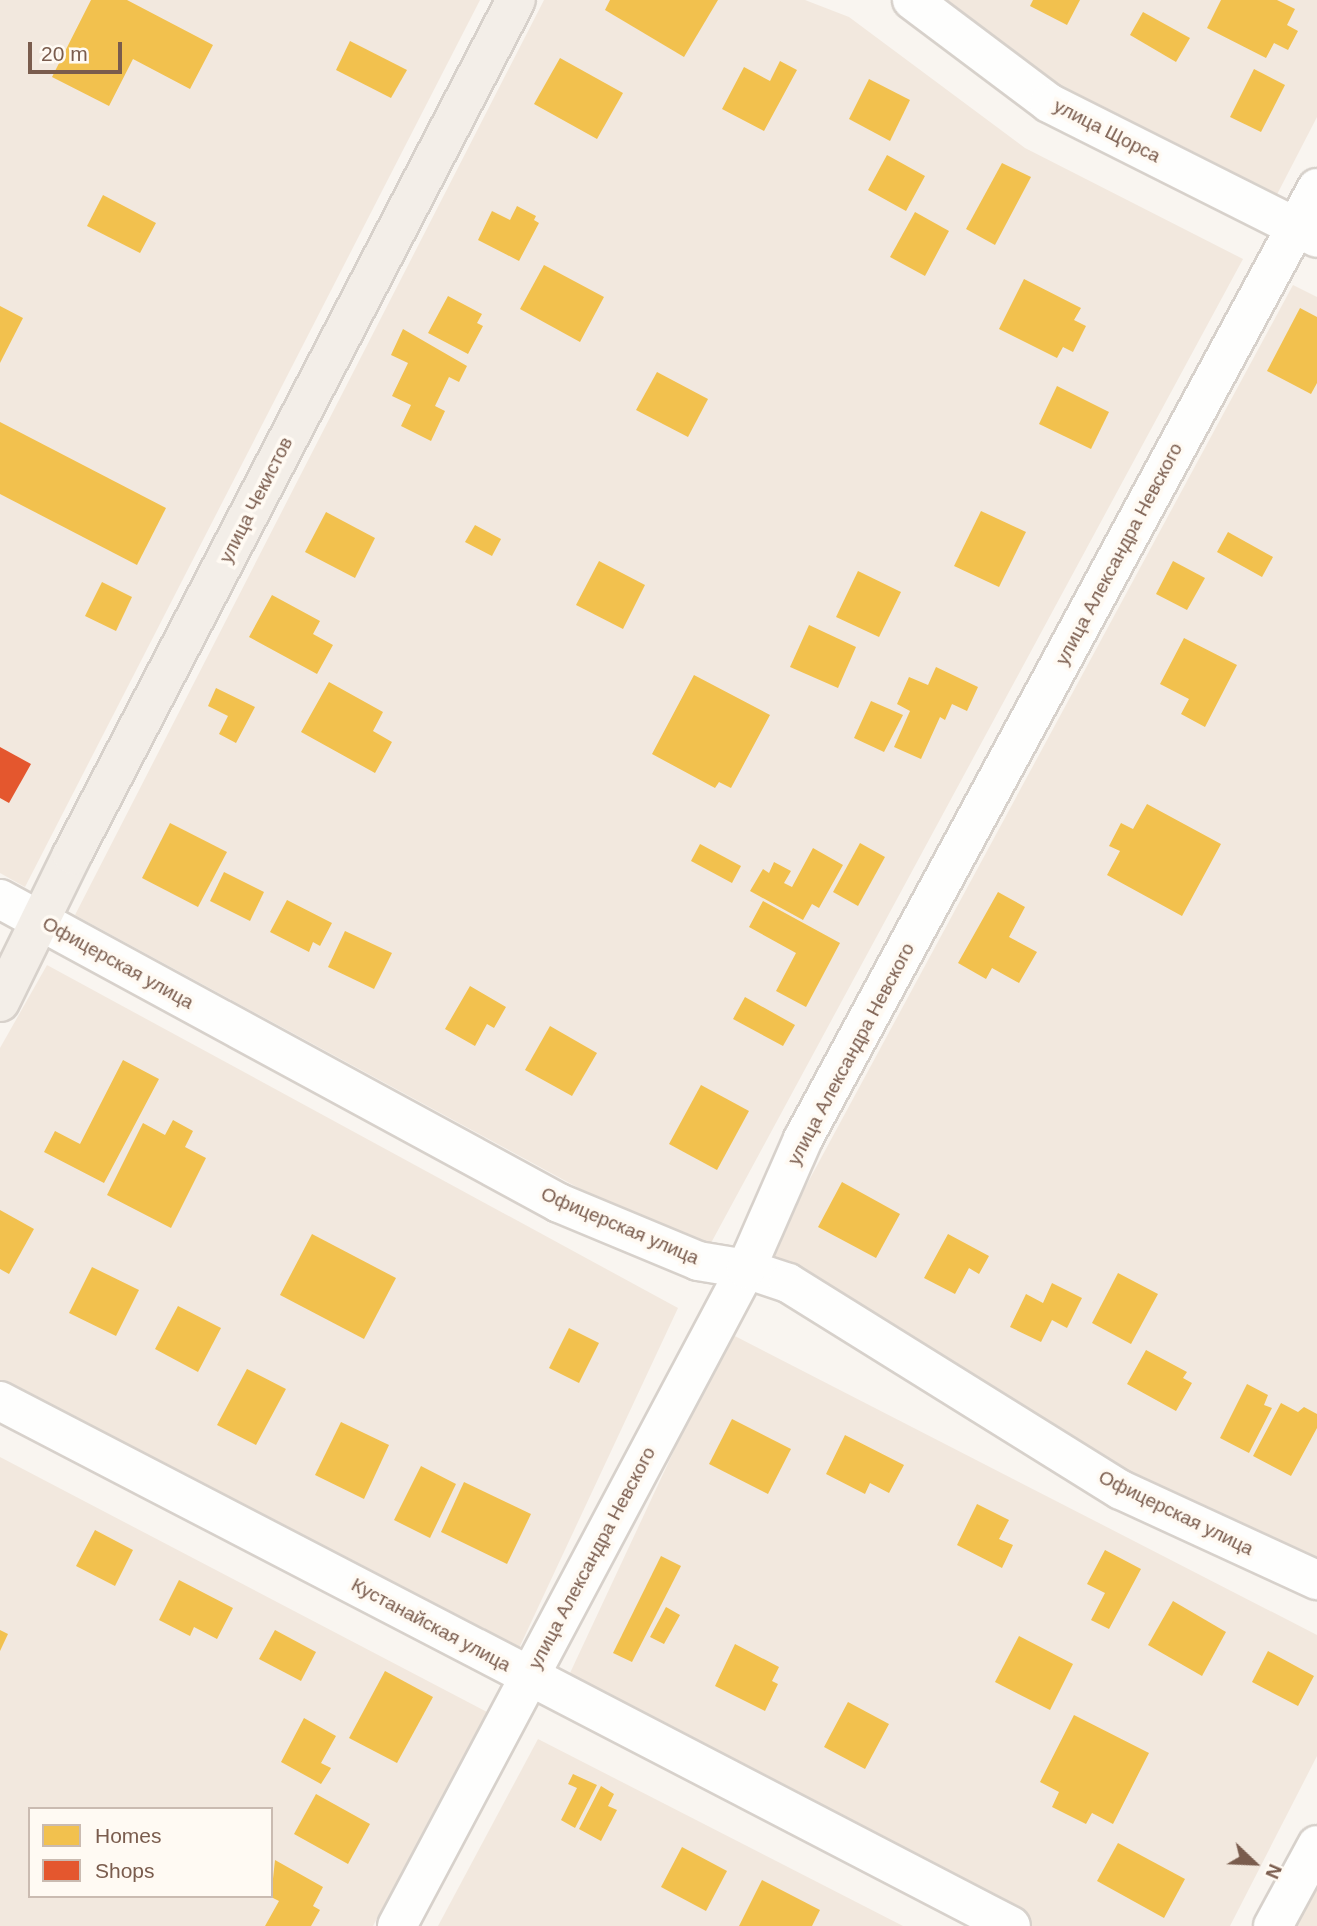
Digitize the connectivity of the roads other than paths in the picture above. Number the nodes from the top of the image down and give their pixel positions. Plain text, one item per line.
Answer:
1 (516, 0) edge
2 (912, 0) edge
3 (1317, 188) edge
4 (1307, 232) edge
5 (0, 899) edge
6 (41, 922) junction
7 (0, 1002) edge
8 (746, 1269) junction
9 (0, 1401) edge
10 (1317, 1580) edge
11 (529, 1676) junction
12 (1317, 1846) edge
13 (397, 1926) edge
14 (1011, 1926) edge
15 (1273, 1926) edge

1 - 6 main road, улица Чекистов
2 - 4 street, улица Щорса
3 - 4 street, улица Александра Невского
4 - 8 street, улица Александра Невского
5 - 6 street, Офицерская улица
6 - 7 main road, улица Чекистов
6 - 8 street, Офицерская улица
8 - 10 street, Офицерская улица
8 - 11 street, улица Александра Невского
9 - 11 street, Кустанайская улица
11 - 13 street, улица Александра Невского
11 - 14 street, Кустанайская улица
12 - 15 street

